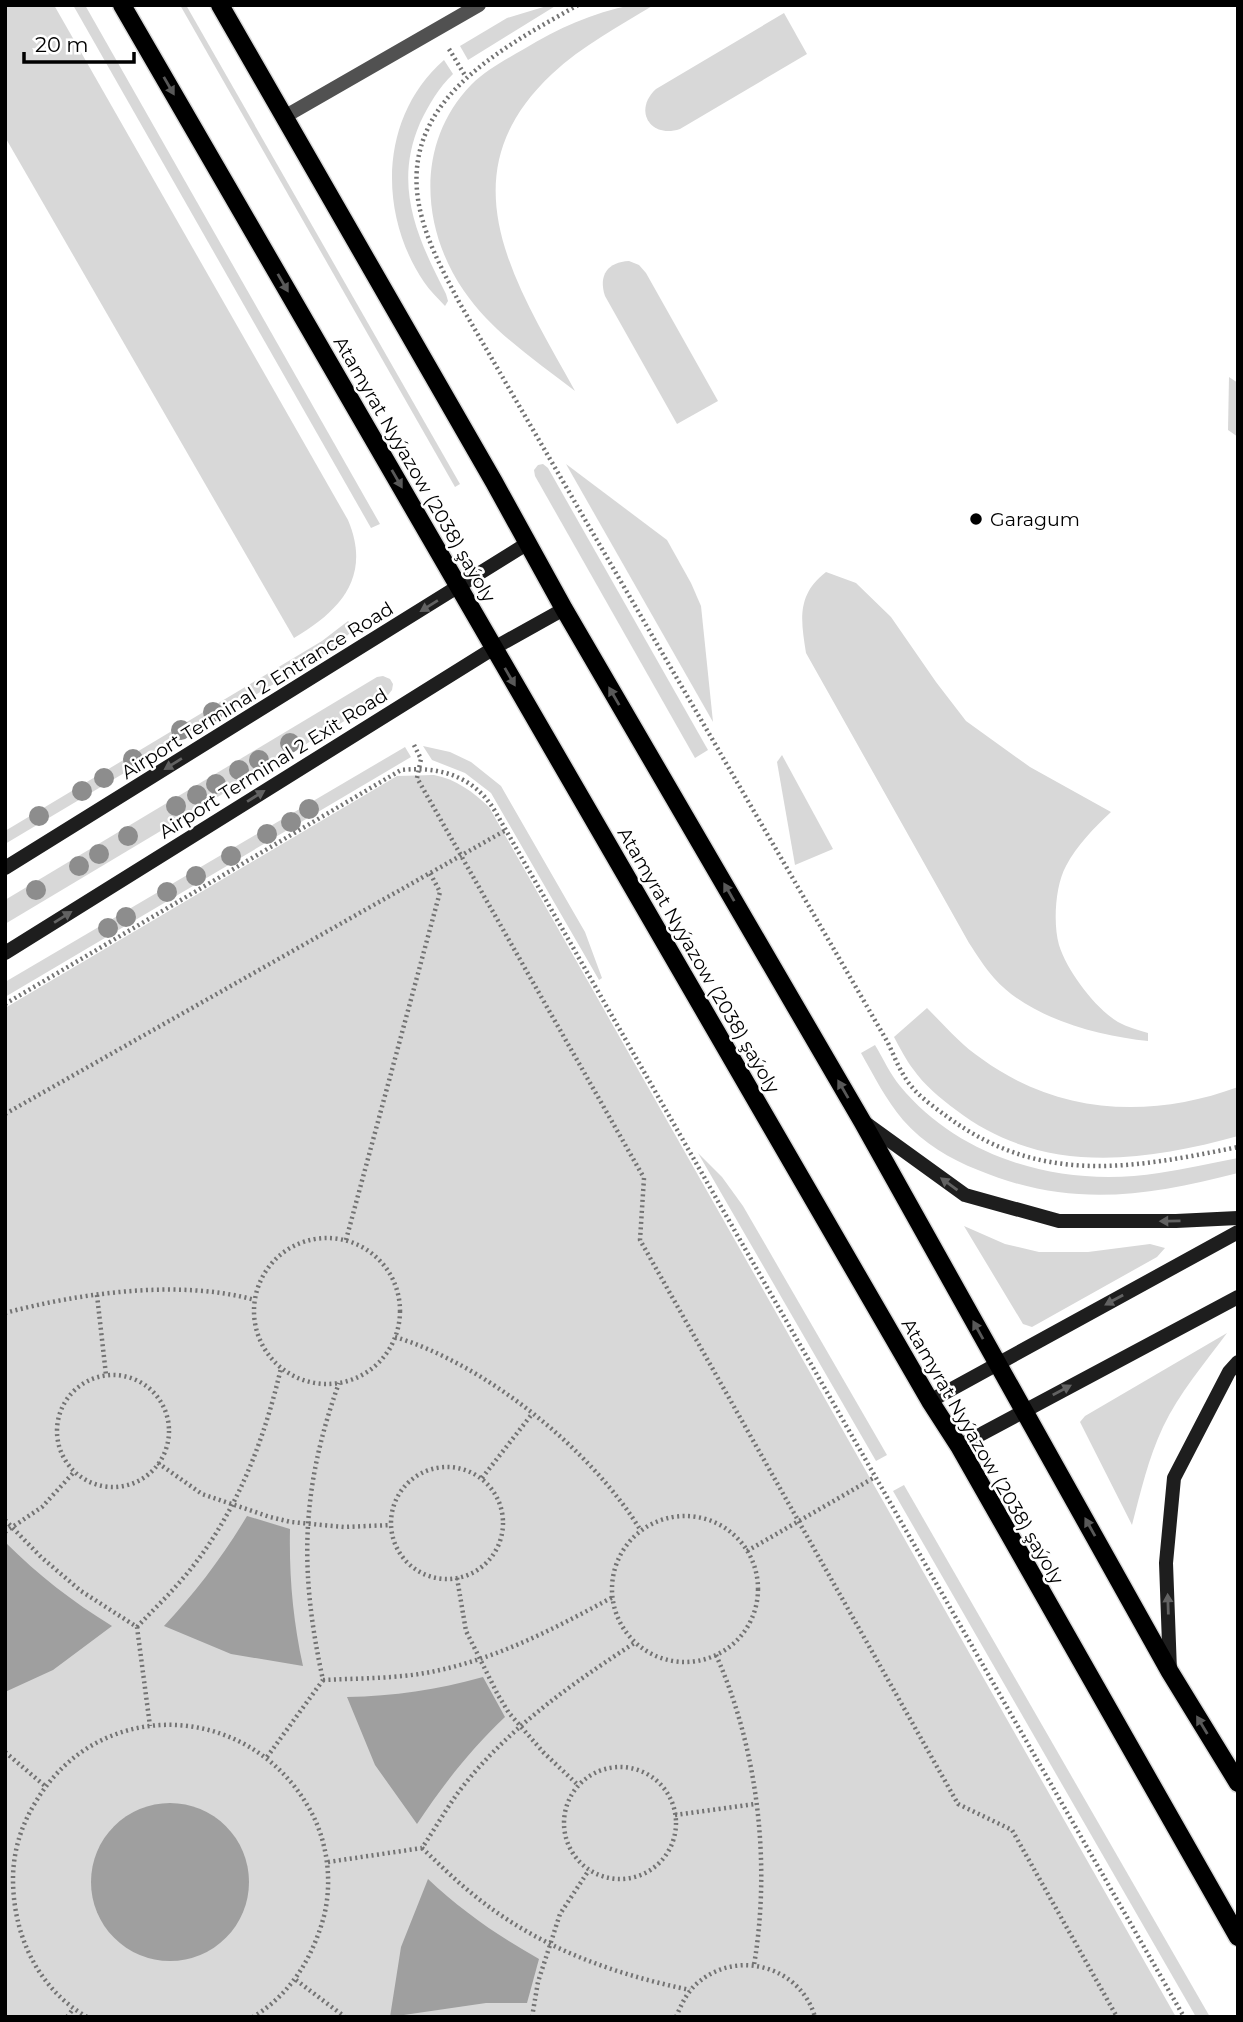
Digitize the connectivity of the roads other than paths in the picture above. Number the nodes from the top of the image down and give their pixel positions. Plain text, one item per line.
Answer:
1 (122, 5) edge
2 (220, 5) edge
3 (479, 5) edge
4 (284, 117) junction
5 (528, 543) junction
6 (459, 587) junction
7 (564, 609) junction
8 (494, 648) junction
9 (5, 868) edge
10 (5, 953) edge
11 (862, 1121) junction
12 (1238, 1218) edge
13 (1238, 1232) edge
14 (1238, 1297) edge
15 (1238, 1362) edge
16 (998, 1364) junction
17 (930, 1401) junction
18 (1024, 1411) junction
19 (958, 1446) junction
20 (1170, 1672) junction
21 (1238, 1783) edge
22 (1238, 1937) edge

1 -> 6 main road, Atamyrat Nyýazow (2038) şaýoly
2 - 4 main road
3 - 4 street
4 - 5 main road
5 - 6 main road, Airport Terminal 2 Entrance Road
5 - 7 main road
6 - 8 main road, Atamyrat Nyýazow (2038) şaýoly
6 -> 9 main road, Airport Terminal 2 Entrance Road
7 - 8 main road, Airport Terminal 2 Exit Road
11 -> 7 main road
10 -> 8 main road, Airport Terminal 2 Exit Road
8 -> 17 main road, Atamyrat Nyýazow (2038) şaýoly
12 -> 11 main road
16 -> 11 main road
13 -> 16 main road
18 -> 14 main road
20 -> 15 main road
16 - 17 main road
16 - 18 main road
17 - 19 main road, Atamyrat Nyýazow (2038) şaýoly
18 - 19 main road
20 -> 18 main road
19 - 22 main road, Atamyrat Nyýazow (2038) şaýoly
21 -> 20 main road

